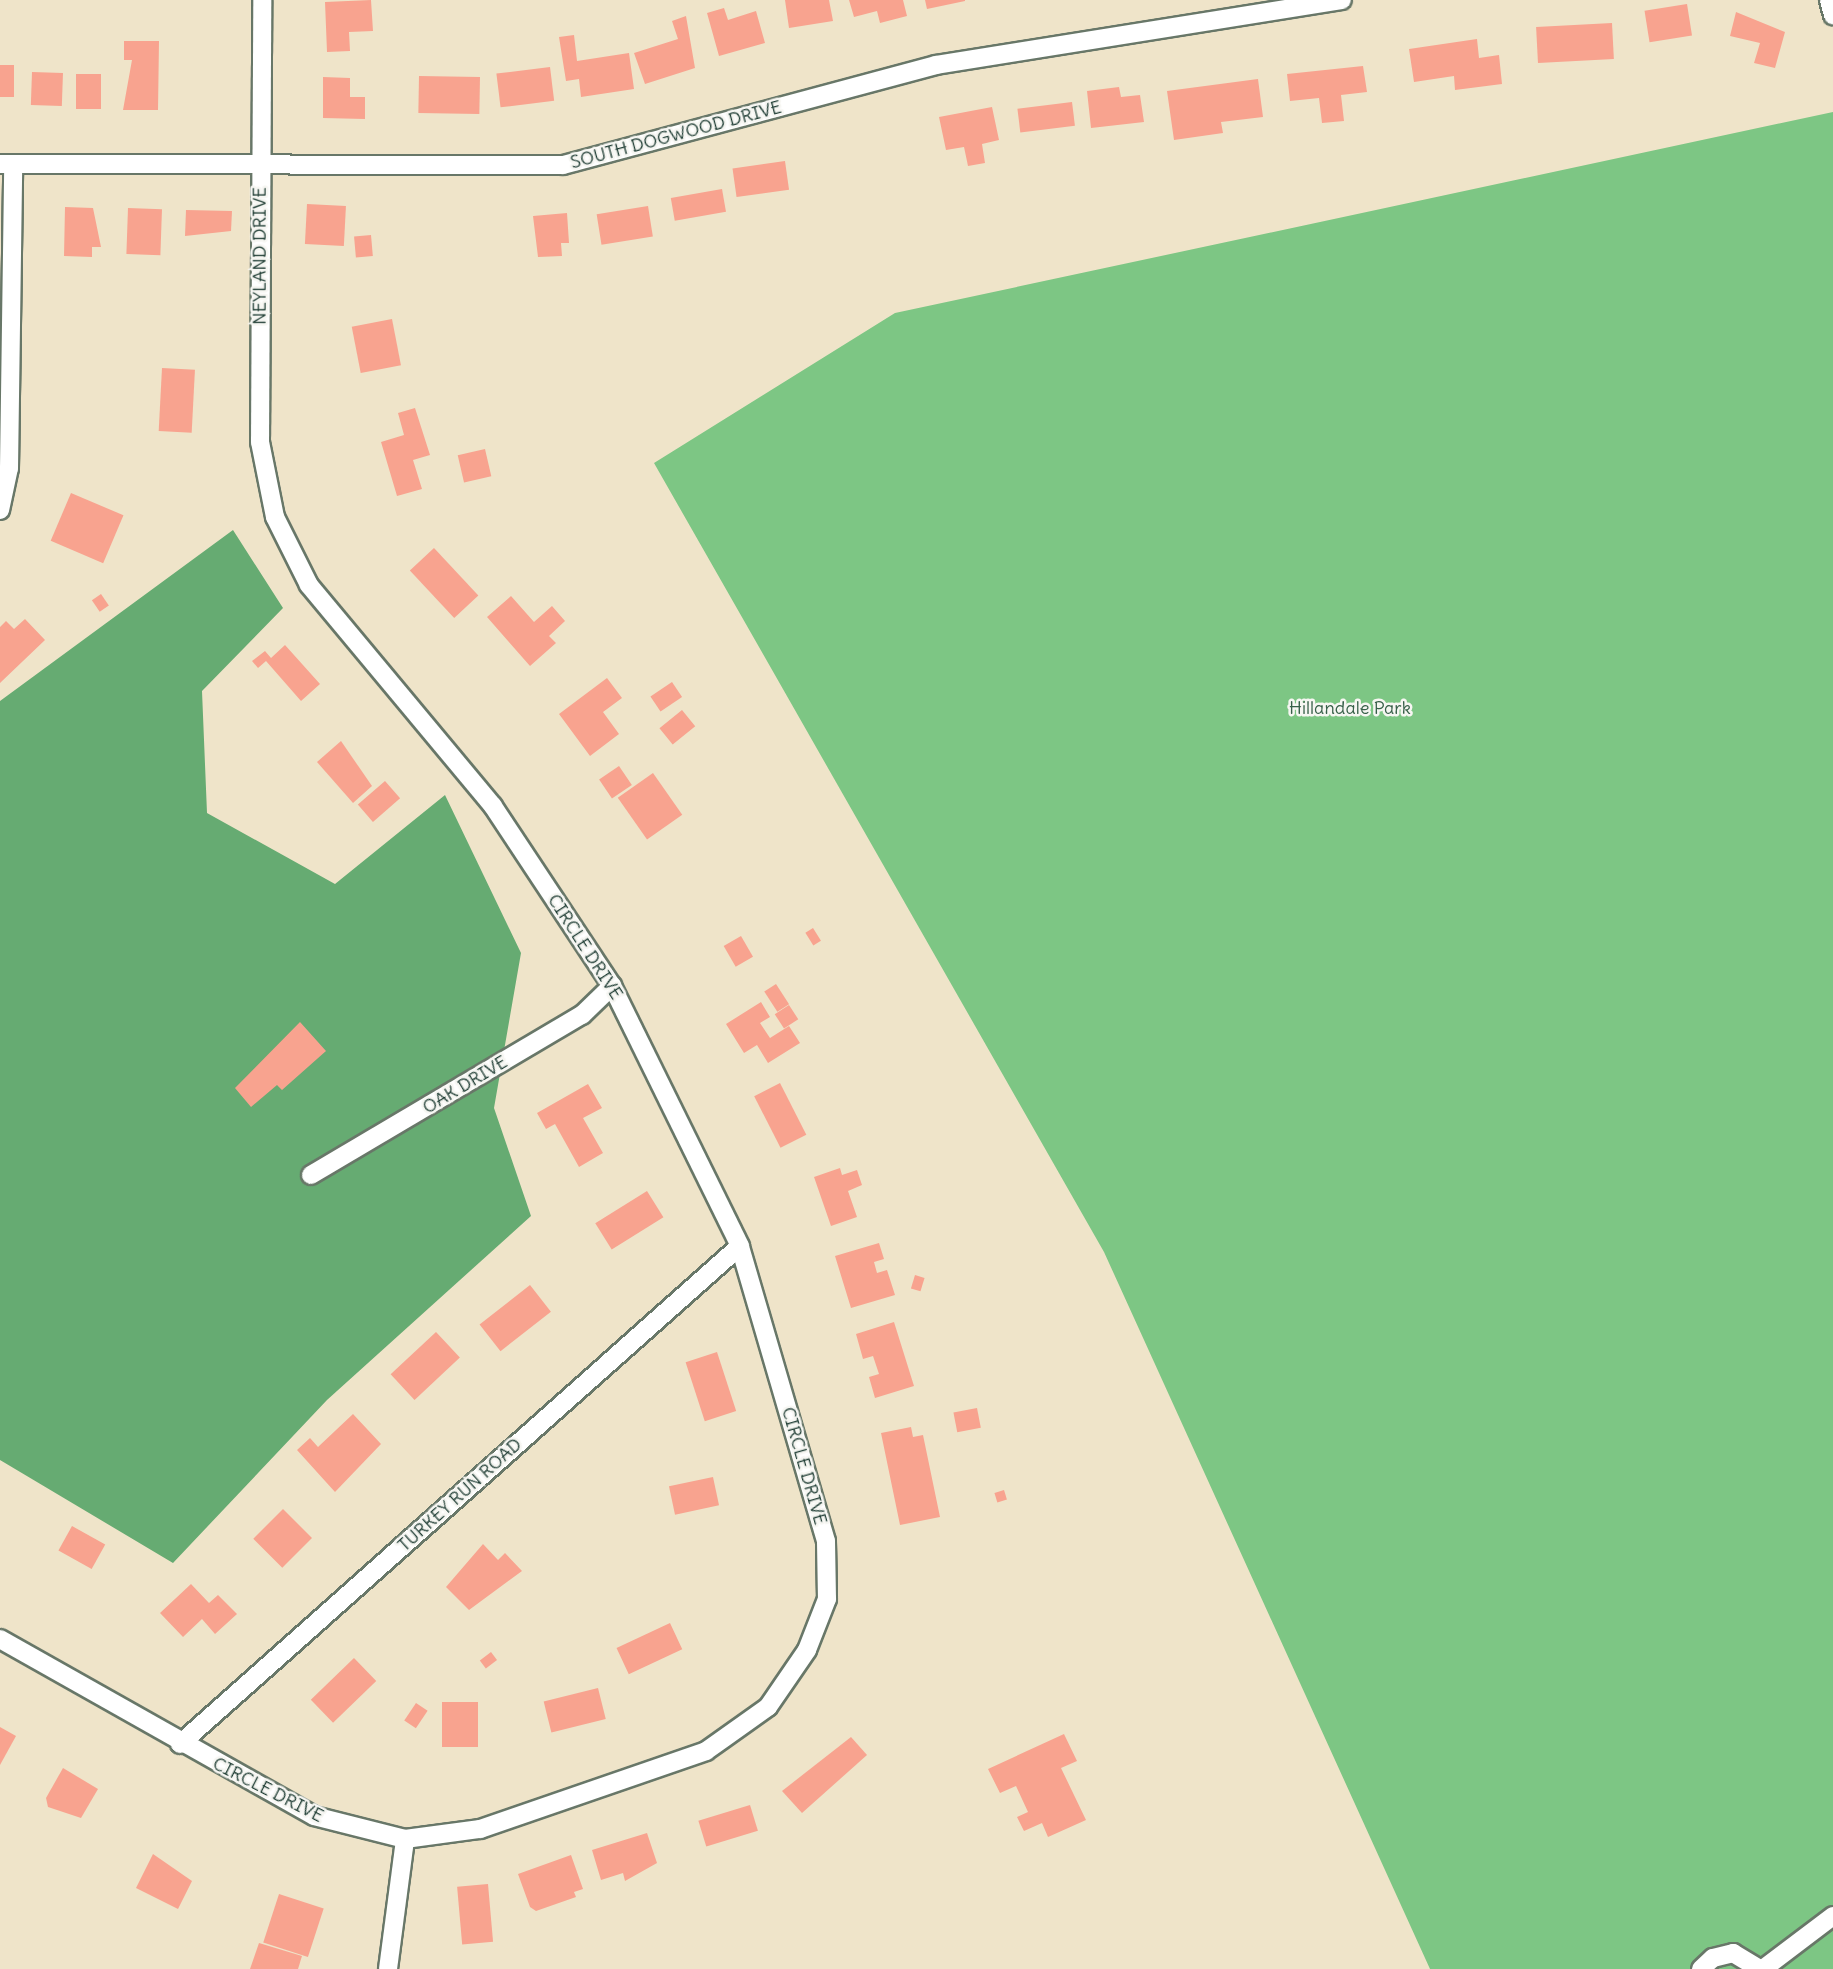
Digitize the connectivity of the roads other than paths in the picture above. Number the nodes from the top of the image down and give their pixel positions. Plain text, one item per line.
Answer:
1 (262, 0) edge
2 (1342, 0) edge
3 (1829, 0) edge
4 (1833, 15) edge
5 (6, 164) edge
6 (260, 166) junction
7 (0, 510) edge
8 (273, 510) joint
9 (612, 986) junction
10 (311, 1175) dead end
11 (740, 1246) junction
12 (0, 1639) edge
13 (180, 1744) junction
14 (405, 1839) junction
15 (1833, 1916) edge
16 (388, 1969) edge
17 (1701, 1969) edge
18 (1762, 1969) edge

1 - 6 street, NEYLAND DRIVE
2 - 6 street, SOUTH DOGWOOD DRIVE
3 - 4 street
5 - 6 street, SOUTH DOGWOOD DRIVE
5 - 7 street
6 - 8 street, NEYLAND DRIVE
8 - 9 street, CIRCLE DRIVE
9 - 10 street, OAK DRIVE
9 - 11 street, CIRCLE DRIVE
11 - 13 street, TURKEY RUN ROAD
11 - 14 street, CIRCLE DRIVE
12 - 13 street, CIRCLE DRIVE
13 - 14 street, CIRCLE DRIVE
14 - 16 street
15 - 18 street
17 - 18 street

